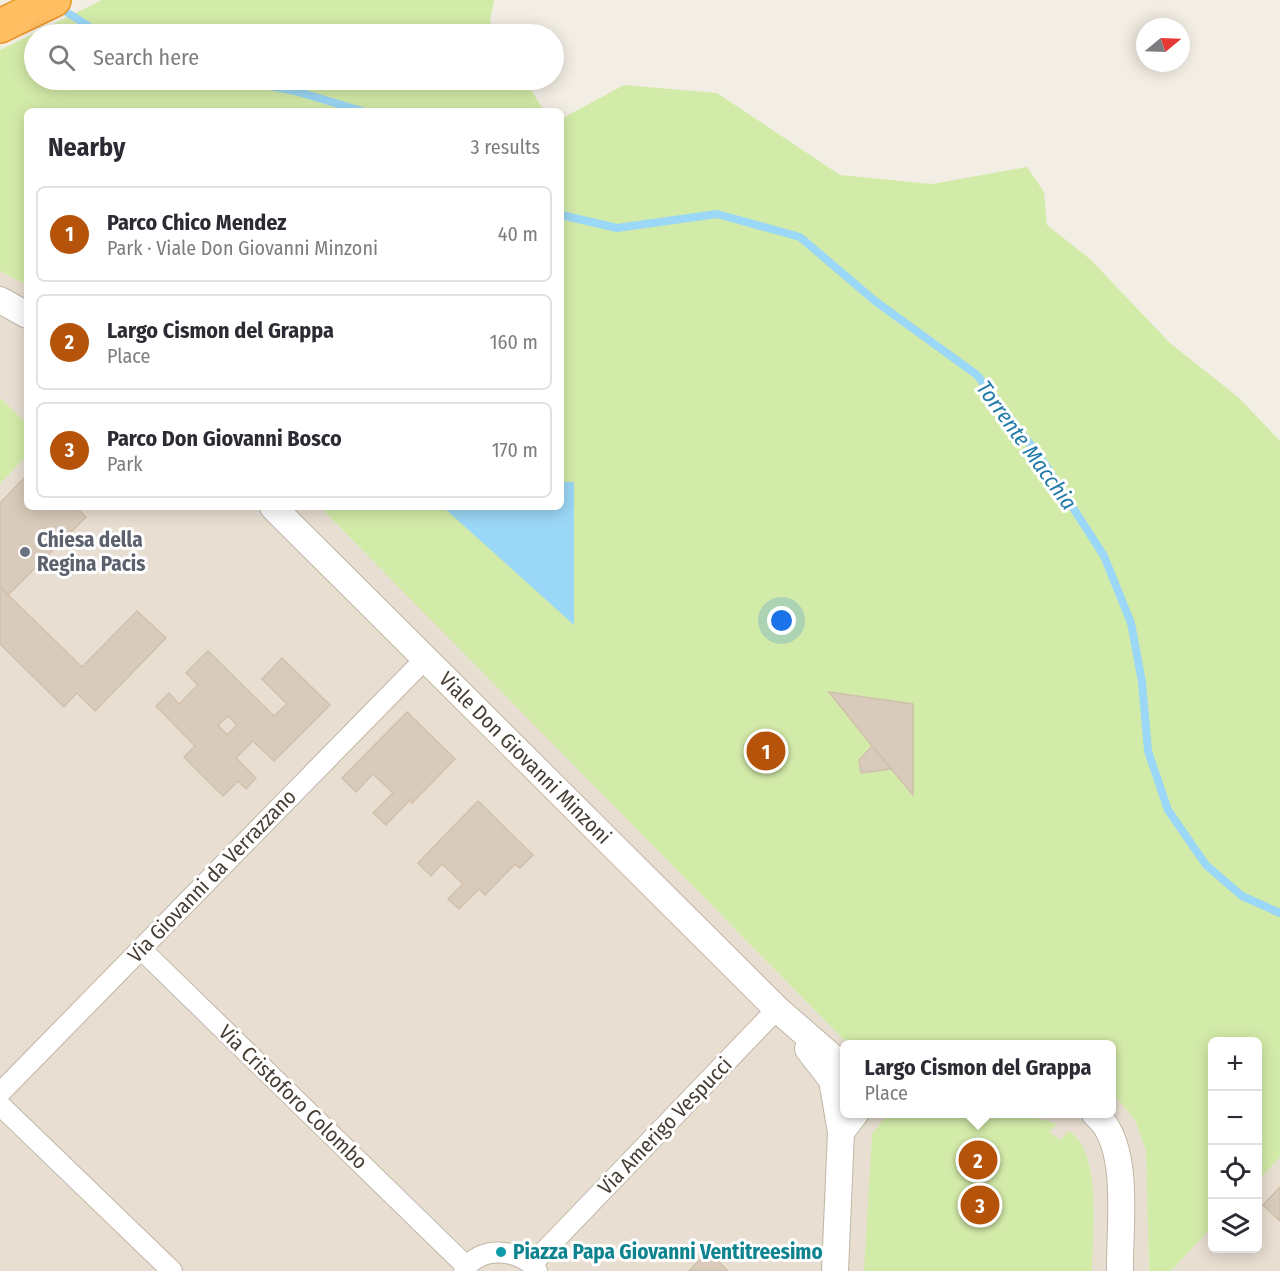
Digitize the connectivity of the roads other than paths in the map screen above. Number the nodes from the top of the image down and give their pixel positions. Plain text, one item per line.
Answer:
1 (54, 0) edge
2 (0, 26) edge
3 (0, 300) edge
4 (24, 313) edge
5 (276, 510) edge
6 (425, 659) junction
7 (141, 949) junction
8 (777, 1009) junction
9 (840, 1062) edge
10 (0, 1093) edge
11 (840, 1102) edge
12 (0, 1105) edge
13 (1098, 1118) edge
14 (848, 1123) edge
15 (535, 1268) edge
16 (465, 1269) edge
17 (172, 1271) edge
18 (835, 1271) edge
19 (1120, 1271) edge

1 - 2 highway
3 - 4 street
5 - 6 street, Viale Don Giovanni Minzoni
6 - 7 street, Via Giovanni da Verrazzano
6 - 8 street, Viale Don Giovanni Minzoni
7 - 10 street, Via Giovanni da Verrazzano
7 - 16 street, Via Cristoforo Colombo
8 - 9 street
8 - 11 street
8 - 15 street, Via Amerigo Vespucci
12 - 17 street
13 - 19 street
14 - 18 street
15 - 16 street

